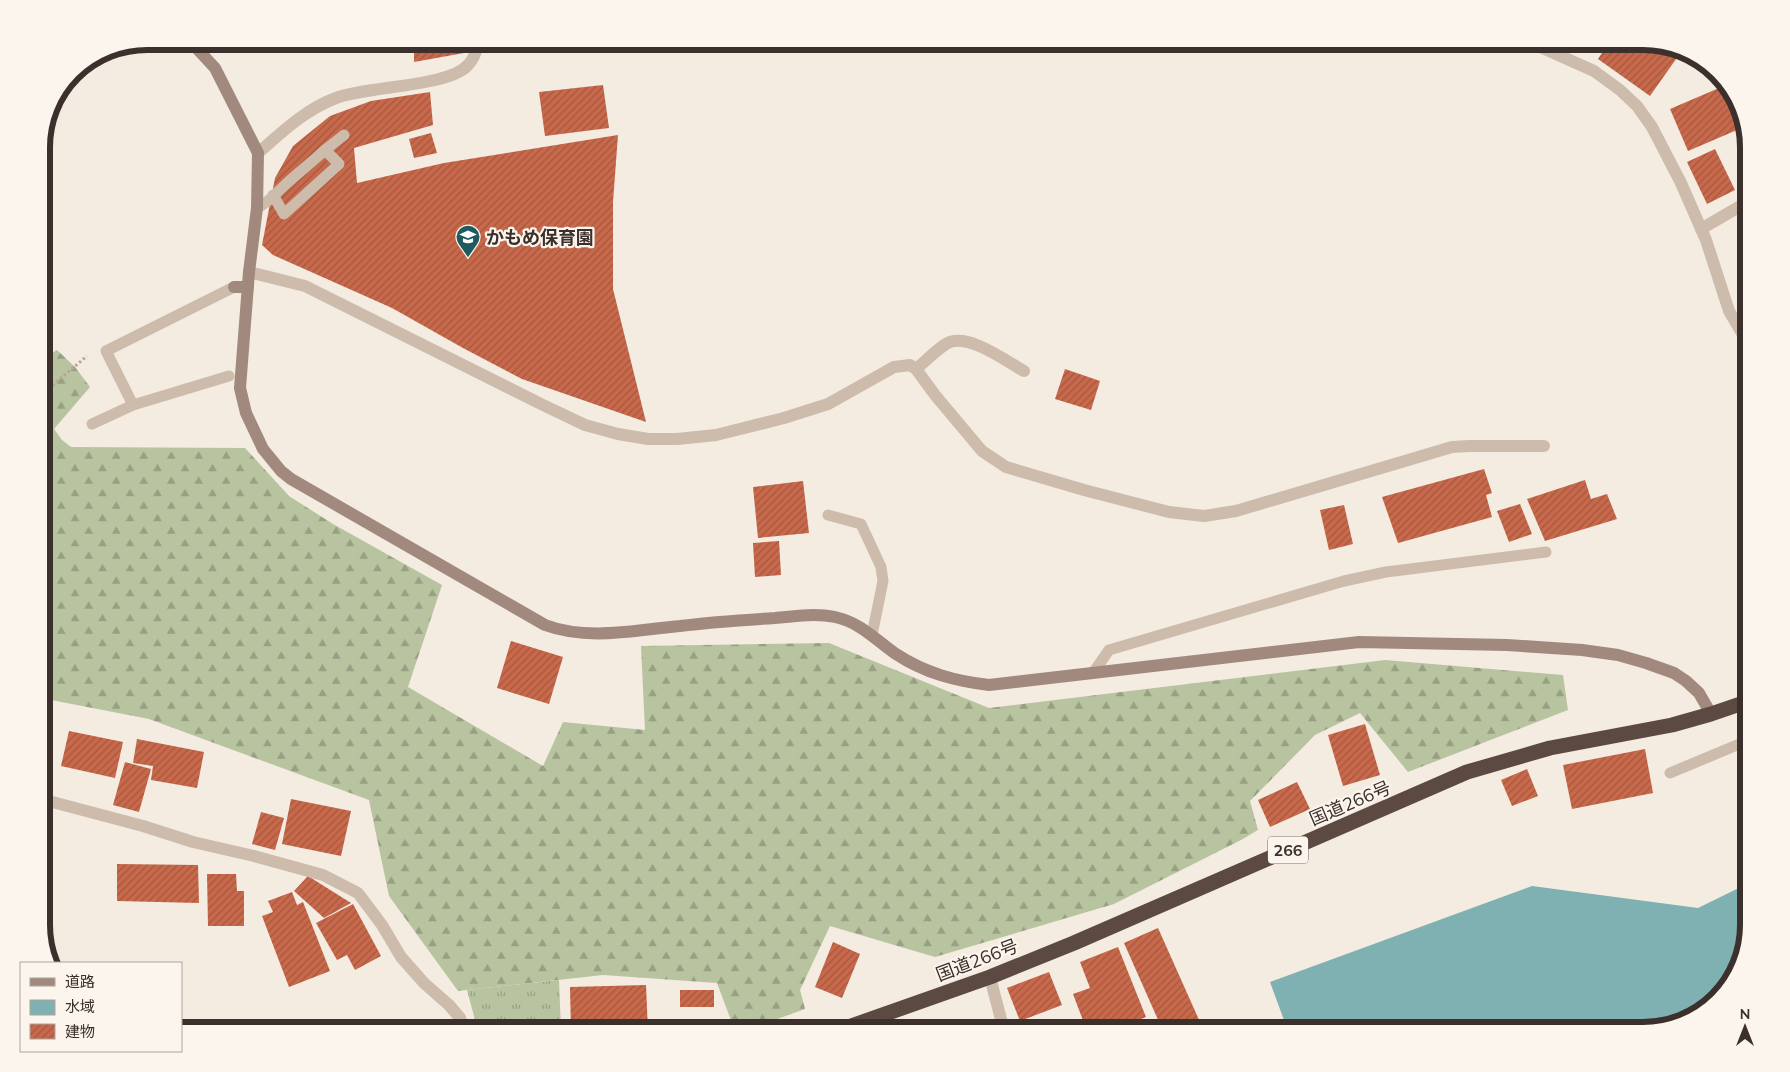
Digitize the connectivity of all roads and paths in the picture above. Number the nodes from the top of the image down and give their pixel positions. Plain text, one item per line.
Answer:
1 (198, 50) edge
2 (477, 50) edge
3 (1547, 50) edge
4 (344, 135) dead end
5 (325, 150) junction
6 (258, 153) junction
7 (273, 195) junction
8 (1740, 206) edge
9 (257, 208) junction
10 (1701, 229) junction
11 (249, 272) junction
12 (241, 287) junction
13 (1740, 330) edge
14 (106, 351) junction
15 (916, 369) junction
16 (1024, 371) dead end
17 (235, 375) junction
18 (50, 388) edge
19 (133, 405) junction
20 (92, 424) dead end
21 (1544, 446) dead end
22 (828, 515) dead end
23 (1546, 552) dead end
24 (872, 635) junction
25 (1094, 673) junction
26 (1740, 703) edge
27 (1711, 714) junction
28 (1740, 744) edge
29 (1670, 773) dead end
30 (50, 801) edge
31 (990, 977) junction
32 (462, 1022) edge
33 (862, 1022) edge
34 (1002, 1022) edge

1 - 6 street
2 - 6 street
3 - 10 street
4 - 5 lane
5 - 7 lane
5 - 7 lane
6 - 9 street
7 - 9 lane
8 - 10 street
9 - 11 street
10 - 13 street
11 - 12 street
11 - 15 street
12 - 14 lane
12 - 17 street
14 - 18 path
14 - 19 lane
15 - 16 street
15 - 21 street
17 - 19 lane
17 - 24 street
19 - 20 lane
22 - 24 lane
23 - 25 lane
24 - 25 street
25 - 27 street
26 - 27 highway, 国道266号 / 266
27 - 31 highway, 国道266号 / 266
28 - 29 lane
30 - 32 street
31 - 33 highway, 国道266号 / 266
31 - 34 street

